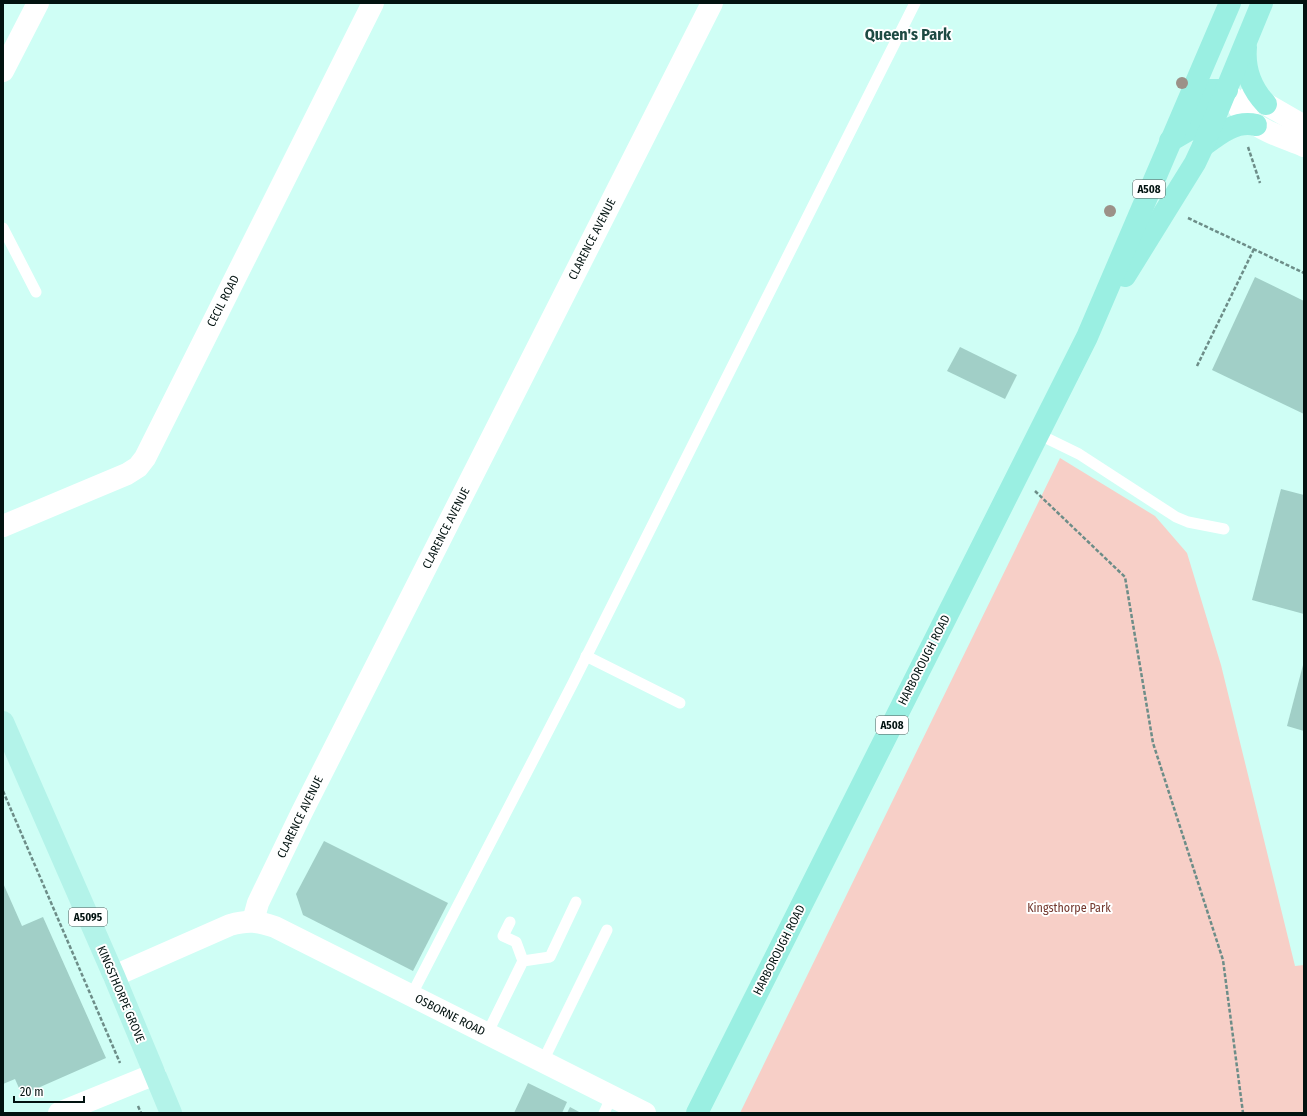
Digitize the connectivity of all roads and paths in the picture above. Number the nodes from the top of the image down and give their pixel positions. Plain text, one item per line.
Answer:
1 (38, 3) edge
2 (373, 3) edge
3 (712, 3) edge
4 (915, 3) edge
5 (1230, 3) edge
6 (1262, 3) edge
7 (1213, 43) junction
8 (1246, 44) junction
9 (3, 71) edge
10 (1227, 90) junction
11 (1266, 104) junction
12 (1256, 125) junction
13 (1304, 126) edge
14 (1170, 141) junction
15 (1247, 144) dead end
16 (1203, 146) junction
17 (1304, 146) edge
18 (1260, 183) dead end
19 (1182, 215) dead end
20 (3, 228) edge
21 (1254, 249) junction
22 (1304, 273) edge
23 (36, 292) dead end
24 (1087, 336) junction
25 (1197, 366) dead end
26 (1038, 434) junction
27 (1018, 474) junction
28 (3, 526) edge
29 (1224, 529) dead end
30 (586, 656) junction
31 (680, 703) dead end
32 (3, 722) edge
33 (3, 791) edge
34 (576, 902) dead end
35 (253, 921) junction
36 (510, 922) dead end
37 (607, 930) dead end
38 (523, 961) junction
39 (114, 976) junction
40 (411, 996) junction
41 (487, 1034) junction
42 (543, 1062) junction
43 (155, 1074) junction
44 (129, 1085) junction
45 (608, 1105) edge
46 (59, 1113) edge
47 (141, 1113) edge
48 (171, 1113) edge
49 (645, 1113) edge
50 (697, 1113) edge
51 (1242, 1113) edge

1 - 9 street
2 - 28 street, CECIL ROAD
3 - 35 street, CLARENCE AVENUE
4 - 30 lane
5 - 7 highway, A508
6 - 8 highway, A508
7 - 10 highway
7 - 14 highway, A508
8 - 10 highway, A508
8 - 11 highway
10 - 11 street
10 - 12 street
10 - 14 highway
10 - 16 highway, A508
11 - 13 street
12 - 16 highway
12 - 17 street
14 - 24 highway, A508
15 - 18 path
16 - 24 highway, A508
19 - 21 path
20 - 23 lane
21 - 22 path
21 - 25 path
24 - 26 highway, HARBOROUGH ROAD / A508
26 - 27 highway, HARBOROUGH ROAD / A508
26 - 29 lane
27 - 50 highway, HARBOROUGH ROAD / A508
27 - 51 path
30 - 31 lane
30 - 40 lane
32 - 39 main road, KINGSTHORPE GROVE / A5095
33 - 44 path
34 - 38 lane
35 - 39 street
35 - 40 street, OSBORNE ROAD
36 - 38 lane
37 - 42 lane
38 - 41 lane
39 - 43 main road, KINGSTHORPE GROVE / A5095
40 - 41 street, OSBORNE ROAD
41 - 42 street, OSBORNE ROAD
42 - 45 street, OSBORNE ROAD
43 - 44 street
43 - 48 main road, KINGSTHORPE GROVE / A5095
44 - 46 street
44 - 47 path
45 - 49 street, OSBORNE ROAD

